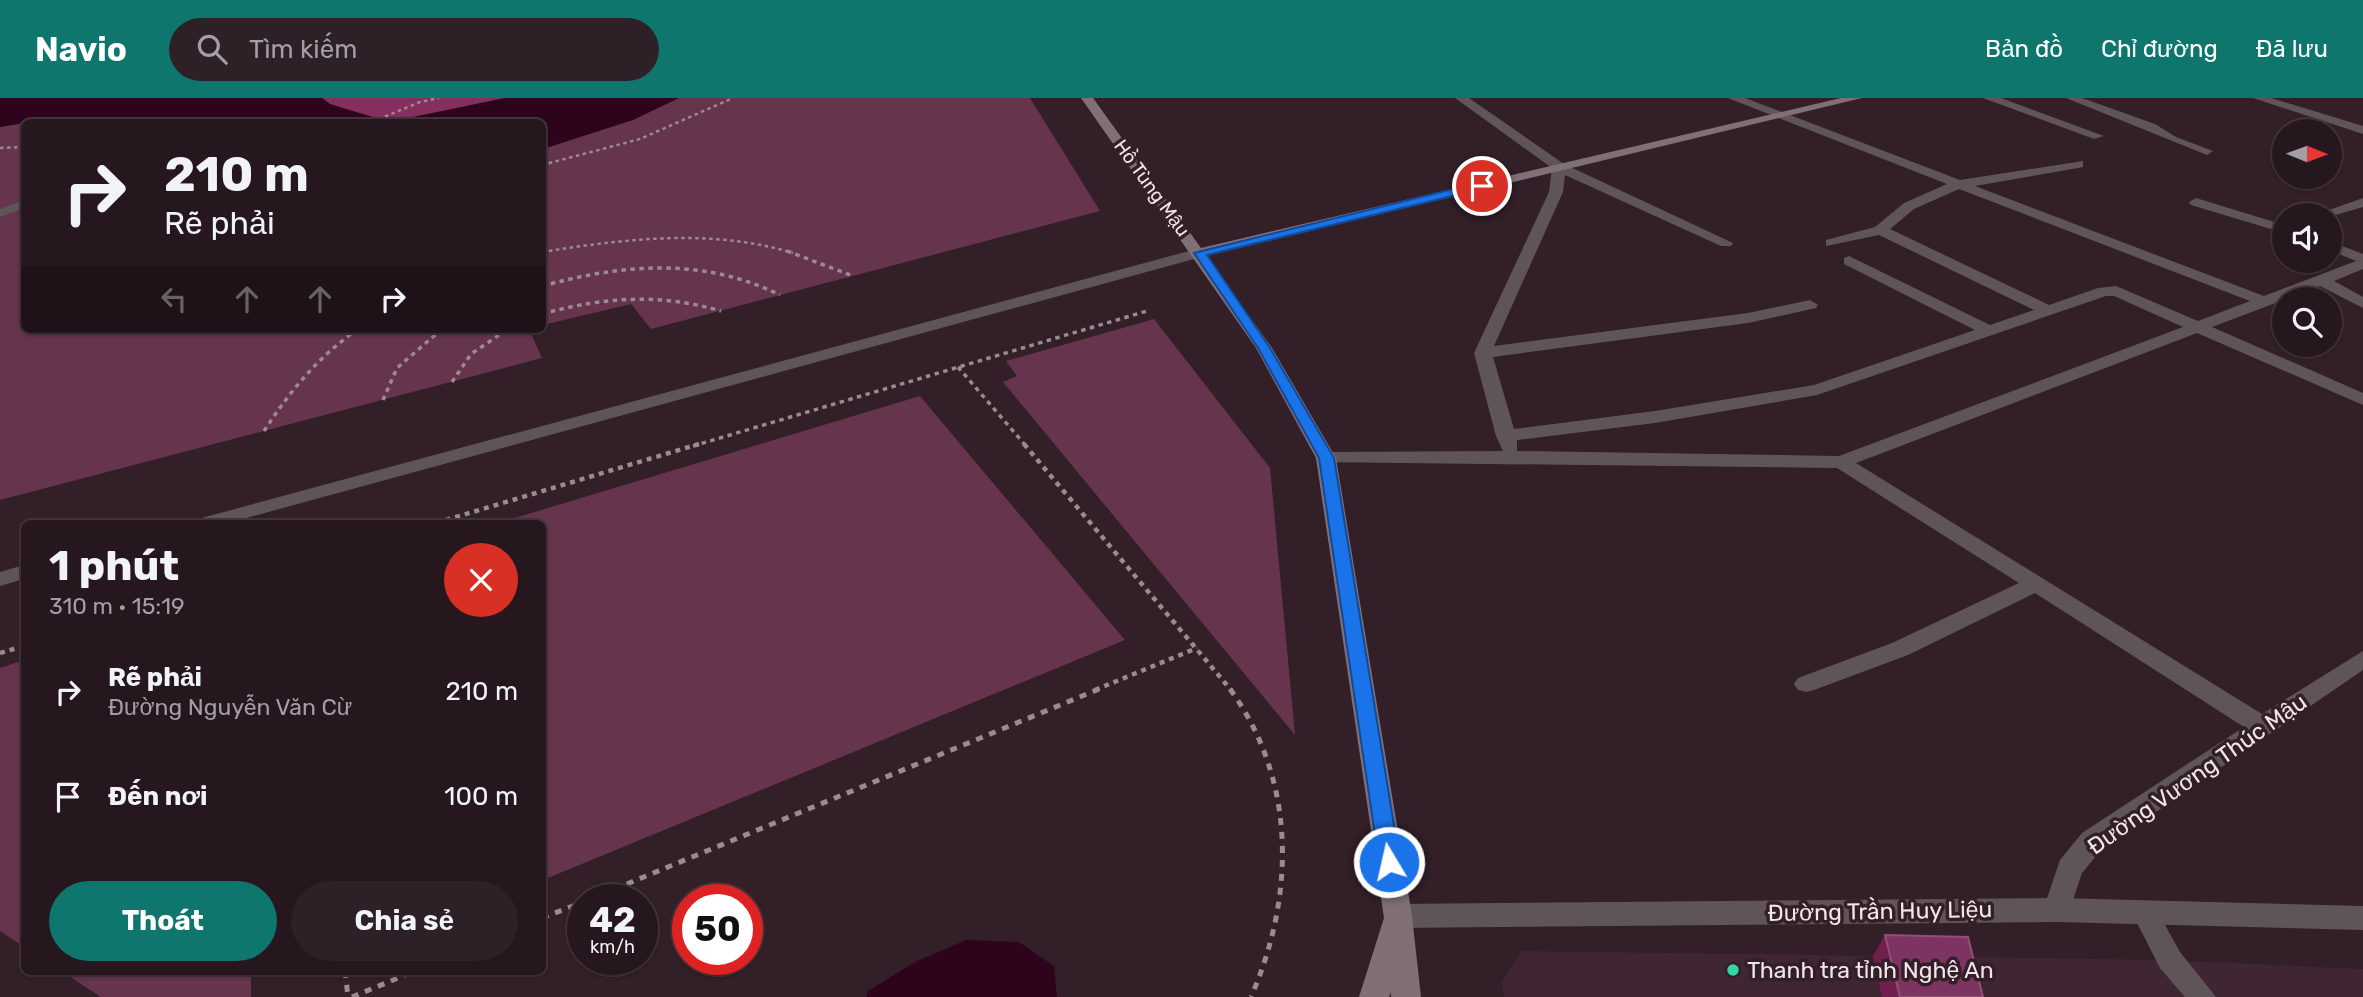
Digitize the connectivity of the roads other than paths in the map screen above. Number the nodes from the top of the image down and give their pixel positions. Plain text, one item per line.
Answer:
1 (1087, 98) edge
2 (1461, 98) edge
3 (1734, 98) edge
4 (1856, 98) edge
5 (1989, 98) edge
6 (2071, 98) edge
7 (2259, 98) edge
8 (1777, 116) junction
9 (2363, 130) edge
10 (2098, 136) dead end
11 (2207, 151) dead end
12 (2078, 163) dead end
13 (1559, 167) junction
14 (1960, 184) junction
15 (2196, 202) dead end
16 (2363, 202) edge
17 (21, 205) edge
18 (2342, 209) edge
19 (0, 213) edge
20 (2272, 226) edge
21 (1880, 230) junction
22 (1726, 243) dead end
23 (1831, 243) dead end
24 (2342, 252) edge
25 (1200, 253) junction
26 (1849, 261) dead end
27 (2363, 261) edge
28 (2320, 280) junction
29 (2266, 302) junction
30 (2363, 303) edge
31 (1810, 305) dead end
32 (2045, 309) junction
33 (2197, 327) junction
34 (1986, 329) junction
35 (1483, 353) junction
36 (2363, 400) edge
37 (1505, 436) junction
38 (1514, 457) junction
39 (1326, 458) junction
40 (1841, 462) junction
41 (216, 520) edge
42 (21, 573) edge
43 (0, 579) edge
44 (2036, 584) junction
45 (2363, 659) edge
46 (1806, 684) dead end
47 (2262, 726) junction
48 (2057, 910) junction
49 (2145, 914) junction
50 (1398, 916) junction
51 (2363, 918) edge
52 (1374, 997) edge
53 (1406, 997) edge
54 (2202, 997) edge

1 - 25 main road, Hồ Tùng Mậu
2 - 13 street
3 - 8 street
4 - 8 main road
5 - 10 street
6 - 11 lane
7 - 9 street
8 - 13 main road
8 - 14 street
12 - 14 street
13 - 22 street
13 - 25 main road
13 - 35 street
14 - 21 street
14 - 29 street
15 - 20 street
16 - 18 street
17 - 19 lane
21 - 23 street
21 - 32 street
24 - 27 street
25 - 39 main road, Hồ Tùng Mậu
25 - 41 street
26 - 34 street
27 - 28 street
28 - 29 street
28 - 30 street
29 - 33 street
31 - 35 street
32 - 33 street
32 - 34 street
33 - 36 street
33 - 40 street
34 - 37 street
35 - 37 street
37 - 38 street
38 - 39 street
38 - 40 street
39 - 50 main road, Hồ Tùng Mậu
40 - 44 street
42 - 43 street
44 - 46 street
44 - 47 street
45 - 47 street, Đường Vương Thúc Mậu
47 - 48 street, Đường Vương Thúc Mậu
48 - 49 street, Đường Trần Huy Liệu
48 - 50 street, Đường Trần Huy Liệu
49 - 51 street, Đường Trần Huy Liệu
49 - 54 lane
50 - 52 main road
50 - 53 main road, Hồ Tùng Mậu

